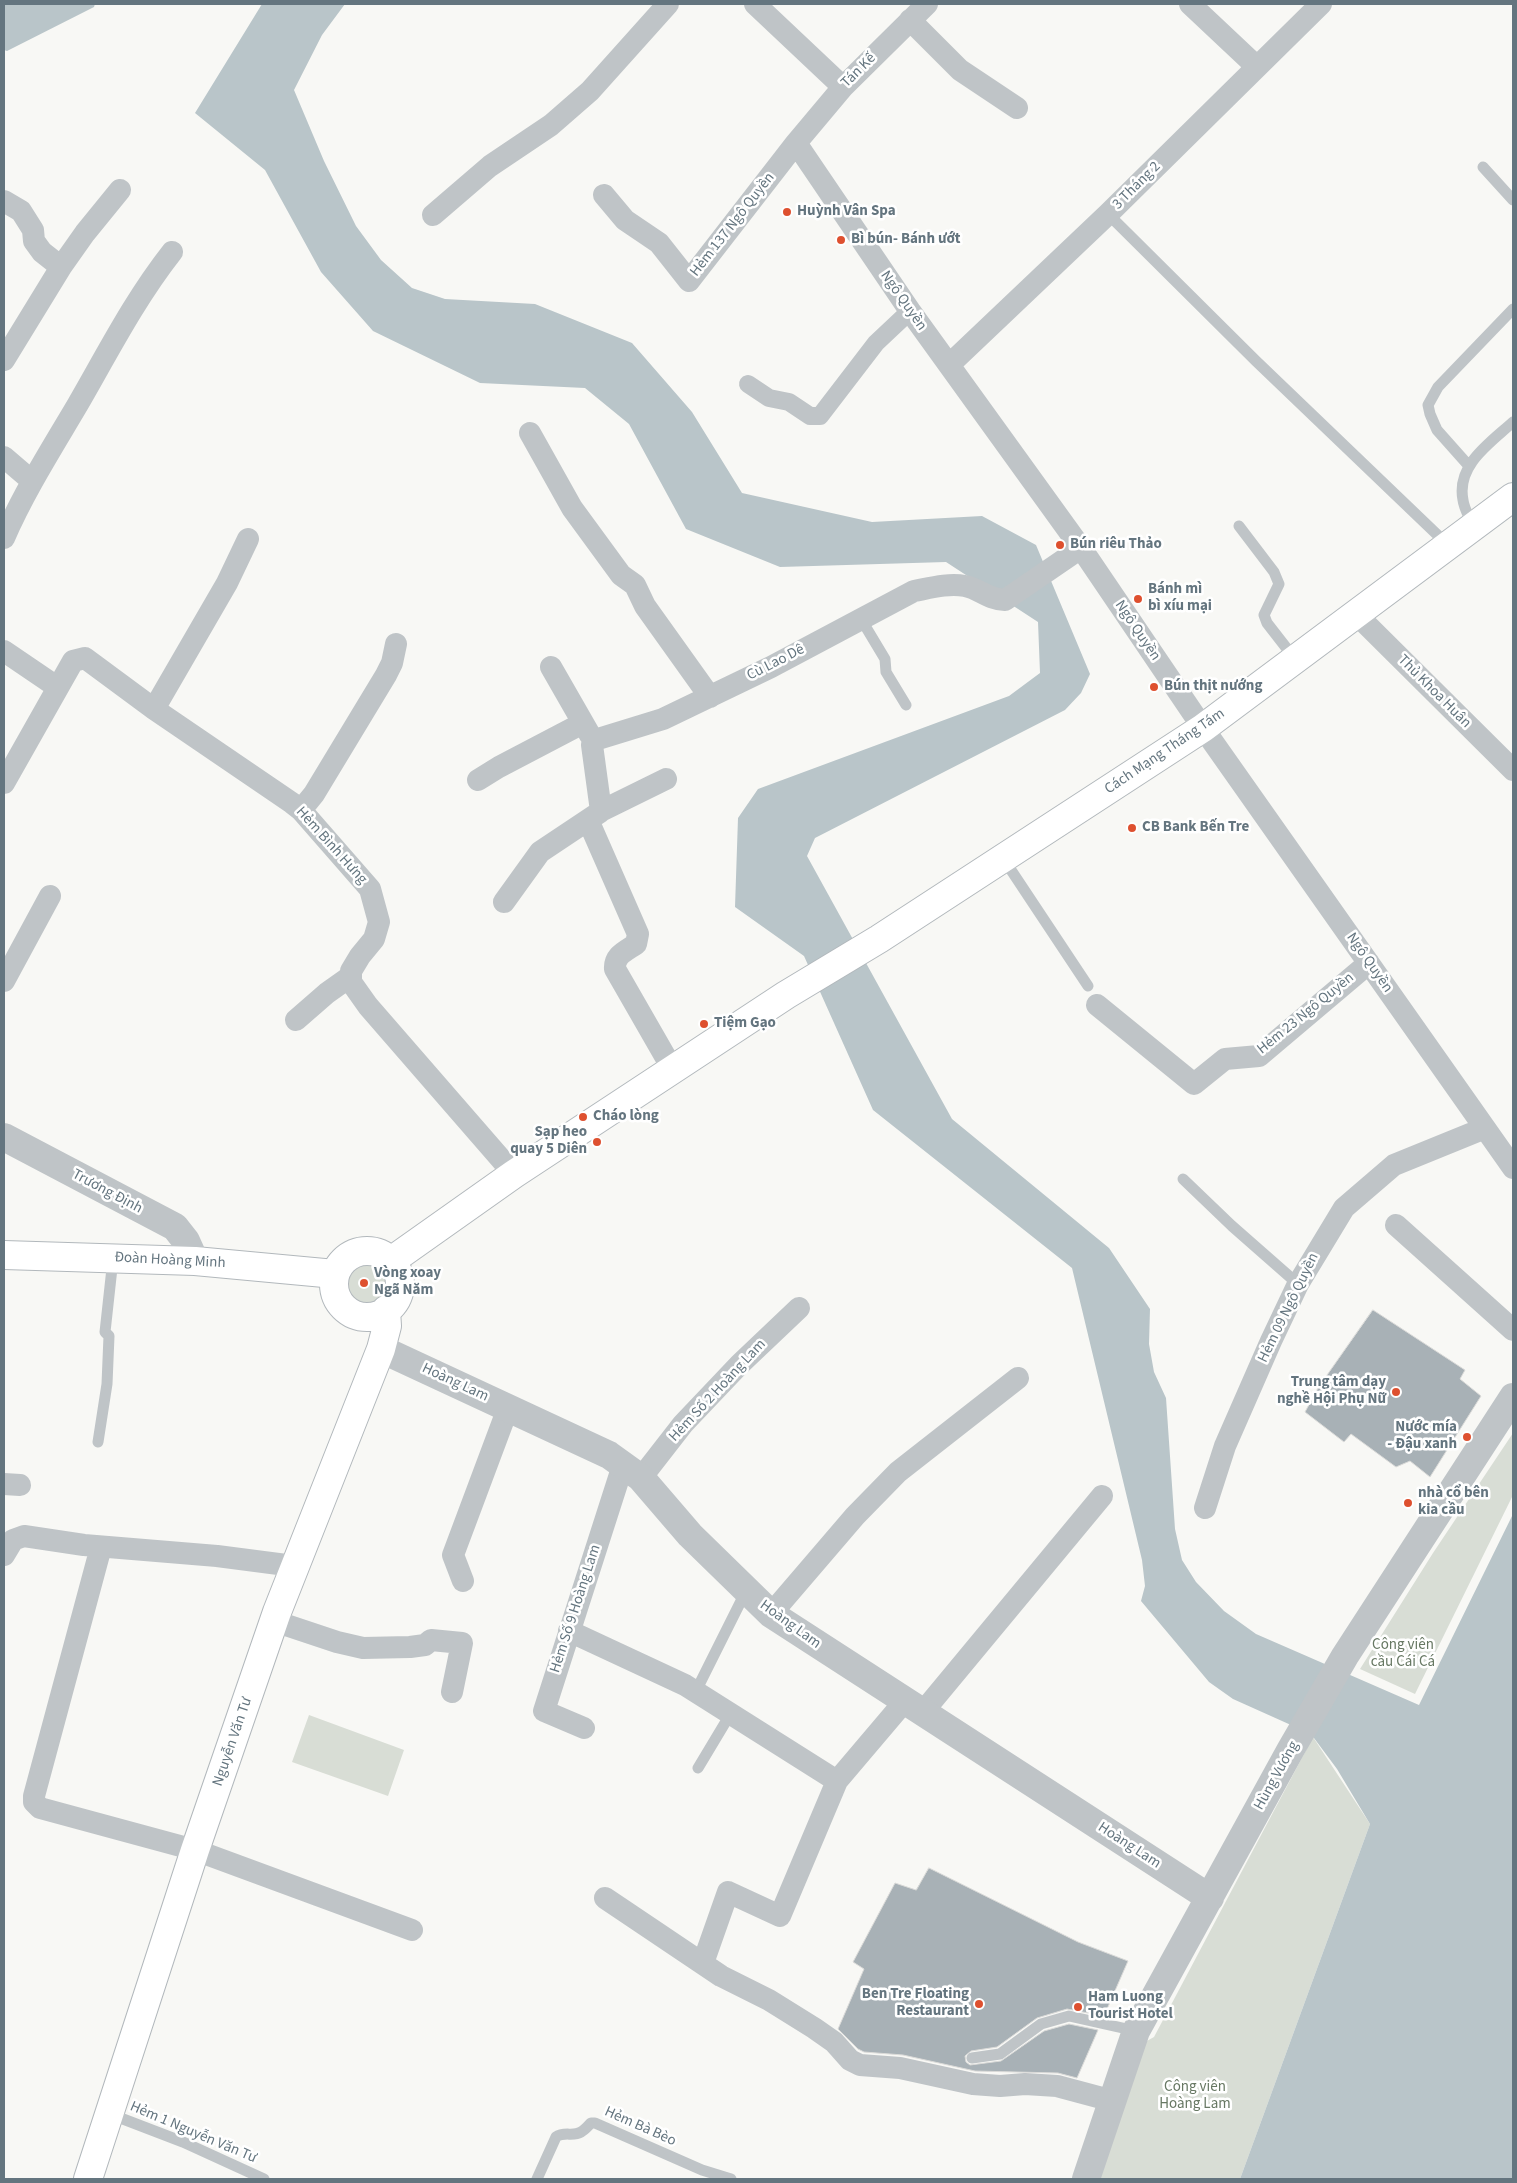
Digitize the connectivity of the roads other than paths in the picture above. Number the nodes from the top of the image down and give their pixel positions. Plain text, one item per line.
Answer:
1 (668, 4) edge
2 (755, 4) edge
3 (926, 4) edge
4 (1190, 4) edge
5 (1321, 4) edge
6 (910, 20) junction
7 (1257, 67) junction
8 (843, 87) junction
9 (1017, 108) dead end
10 (796, 143) junction
11 (1483, 167) dead end
12 (120, 190) dead end
13 (604, 194) dead end
14 (4, 200) edge
15 (1513, 200) edge
16 (1108, 214) junction
17 (433, 215) dead end
18 (172, 252) dead end
19 (60, 267) junction
20 (1513, 309) edge
21 (910, 311) junction
22 (4, 360) edge
23 (949, 365) junction
24 (748, 384) dead end
25 (1513, 422) edge
26 (530, 433) dead end
27 (4, 457) edge
28 (1469, 466) junction
29 (32, 481) junction
30 (1512, 501) edge
31 (1239, 526) dead end
32 (1473, 526) junction
33 (4, 538) edge
34 (248, 539) dead end
35 (1448, 545) junction
36 (1081, 548) junction
37 (1355, 613) junction
38 (861, 619) junction
39 (396, 644) dead end
40 (4, 651) edge
41 (1294, 659) junction
42 (551, 666) dead end
43 (57, 687) junction
44 (710, 697) junction
45 (906, 706) dead end
46 (154, 709) junction
47 (582, 723) junction
48 (1203, 728) junction
49 (594, 742) junction
50 (1513, 770) edge
51 (666, 779) dead end
52 (478, 780) dead end
53 (4, 782) edge
54 (301, 810) junction
55 (594, 815) junction
56 (1004, 858) junction
57 (50, 896) dead end
58 (504, 902) dead end
59 (1369, 963) junction
60 (351, 976) junction
61 (4, 981) edge
62 (1092, 996) joint
63 (296, 1020) dead end
64 (673, 1070) junction
65 (1485, 1128) junction
66 (4, 1138) edge
67 (1513, 1168) edge
68 (514, 1174) junction
69 (1184, 1179) dead end
70 (1396, 1225) dead end
71 (4, 1255) edge
72 (113, 1258) junction
73 (195, 1261) junction
74 (391, 1261) junction
75 (335, 1274) junction
76 (1298, 1284) junction
77 (799, 1308) dead end
78 (386, 1310) junction
79 (1513, 1330) edge
80 (381, 1349) junction
81 (1018, 1378) dead end
82 (1513, 1397) edge
83 (508, 1408) junction
84 (98, 1442) dead end
85 (632, 1472) junction
86 (1102, 1496) dead end
87 (1205, 1508) dead end
88 (101, 1547) junction
89 (4, 1555) edge
90 (294, 1566) junction
91 (463, 1581) dead end
92 (746, 1591) junction
93 (771, 1614) junction
94 (274, 1621) junction
95 (568, 1632) junction
96 (696, 1691) junction
97 (452, 1692) dead end
98 (913, 1708) junction
99 (731, 1713) junction
100 (584, 1728) dead end
101 (698, 1768) dead end
102 (838, 1782) junction
103 (196, 1850) junction
104 (605, 1898) dead end
105 (1210, 1898) junction
106 (412, 1930) dead end
107 (703, 1964) junction
108 (1136, 2030) junction
109 (972, 2058) dead end
110 (1113, 2101) junction
111 (110, 2114) junction
112 (88, 2179) edge
113 (264, 2179) edge
114 (537, 2179) edge
115 (731, 2179) edge
116 (1086, 2179) edge

1 - 17 street
2 - 8 street
3 - 6 street, Tán Kế
4 - 7 street
5 - 7 street, 3 Tháng 2
6 - 8 street, Tán Kế
6 - 9 street
7 - 16 street, 3 Tháng 2
8 - 10 street, Tán Kế
10 - 13 street, Hẻm 137 Ngô Quyền
10 - 21 street, Ngô Quyền
11 - 15 lane
12 - 19 street
14 - 19 street
16 - 23 street, 3 Tháng 2
16 - 35 lane
18 - 29 street
19 - 22 street
20 - 28 lane
21 - 23 street, Ngô Quyền
21 - 24 street
23 - 36 street, Ngô Quyền
25 - 28 lane
26 - 44 street
27 - 29 street
28 - 32 lane
29 - 33 street
30 - 32 main road, Cách Mạng Tháng Tám
31 - 41 lane
32 - 35 main road, Cách Mạng Tháng Tám
34 - 46 street
35 - 37 main road, Cách Mạng Tháng Tám
36 - 38 street, Cù Lao Dê
36 - 48 street, Ngô Quyền
37 - 41 main road, Cách Mạng Tháng Tám
37 - 50 street, Thủ Khoa Huân
38 - 44 street, Cù Lao Dê
38 - 45 lane
39 - 54 street
40 - 43 street
41 - 48 main road, Cách Mạng Tháng Tám
42 - 47 street
43 - 46 street, Hẻm Bình Hưng
43 - 53 street
44 - 49 street, Cù Lao Dê
46 - 54 street, Hẻm Bình Hưng
47 - 49 street
47 - 52 street
48 - 56 main road, Cách Mạng Tháng Tám
48 - 59 street, Ngô Quyền
49 - 55 street
51 - 55 street
54 - 60 street, Hẻm Bình Hưng
55 - 58 street
55 - 64 street
56 - 62 lane
56 - 64 main road, Cách Mạng Tháng Tám
57 - 61 street
59 - 62 street, Hẻm 23 Ngô Quyền
59 - 65 street, Ngô Quyền
60 - 63 street
60 - 68 street
64 - 68 main road
65 - 67 street, Ngô Quyền
65 - 76 street, Hẻm 09 Ngô Quyền
66 - 73 street, Trương Định
68 - 74 main road
69 - 76 lane
70 - 79 street
71 - 72 main road, Đoàn Hoàng Minh
72 - 73 main road, Đoàn Hoàng Minh
72 - 84 lane
73 - 75 main road, Đoàn Hoàng Minh
74 - 75 main road
74 - 78 main road
75 - 78 main road
76 - 87 street, Hẻm 09 Ngô Quyền
77 - 85 street, Hẻm Số 2 Hoàng Lam
78 - 80 main road, Nguyễn Văn Tư
80 - 83 street, Hoàng Lam
80 - 90 main road, Nguyễn Văn Tư
81 - 93 street
82 - 105 street, Hùng Vương
83 - 85 street, Hoàng Lam
83 - 91 street
85 - 92 street, Hoàng Lam
85 - 95 street, Hẻm Số 9 Hoàng Lam
86 - 98 street
88 - 89 street
88 - 90 street
88 - 103 street
90 - 94 main road, Nguyễn Văn Tư
92 - 93 street, Hoàng Lam
92 - 96 lane
93 - 98 street, Hoàng Lam
94 - 97 street
94 - 103 main road, Nguyễn Văn Tư
95 - 96 street
95 - 100 street, Hẻm Số 9 Hoàng Lam
96 - 99 street
98 - 102 street
98 - 105 street, Hoàng Lam
99 - 101 lane
99 - 102 street
102 - 107 street
103 - 106 street
103 - 111 main road, Nguyễn Văn Tư
104 - 107 street
105 - 108 street, Hùng Vương
107 - 110 street
108 - 109 lane
108 - 110 street, Hùng Vương
110 - 116 street, Hùng Vương
111 - 112 main road, Nguyễn Văn Tư
111 - 113 lane, Hẻm 1 Nguyễn Văn Tư
114 - 115 lane, Hẻm Bà Bèo

